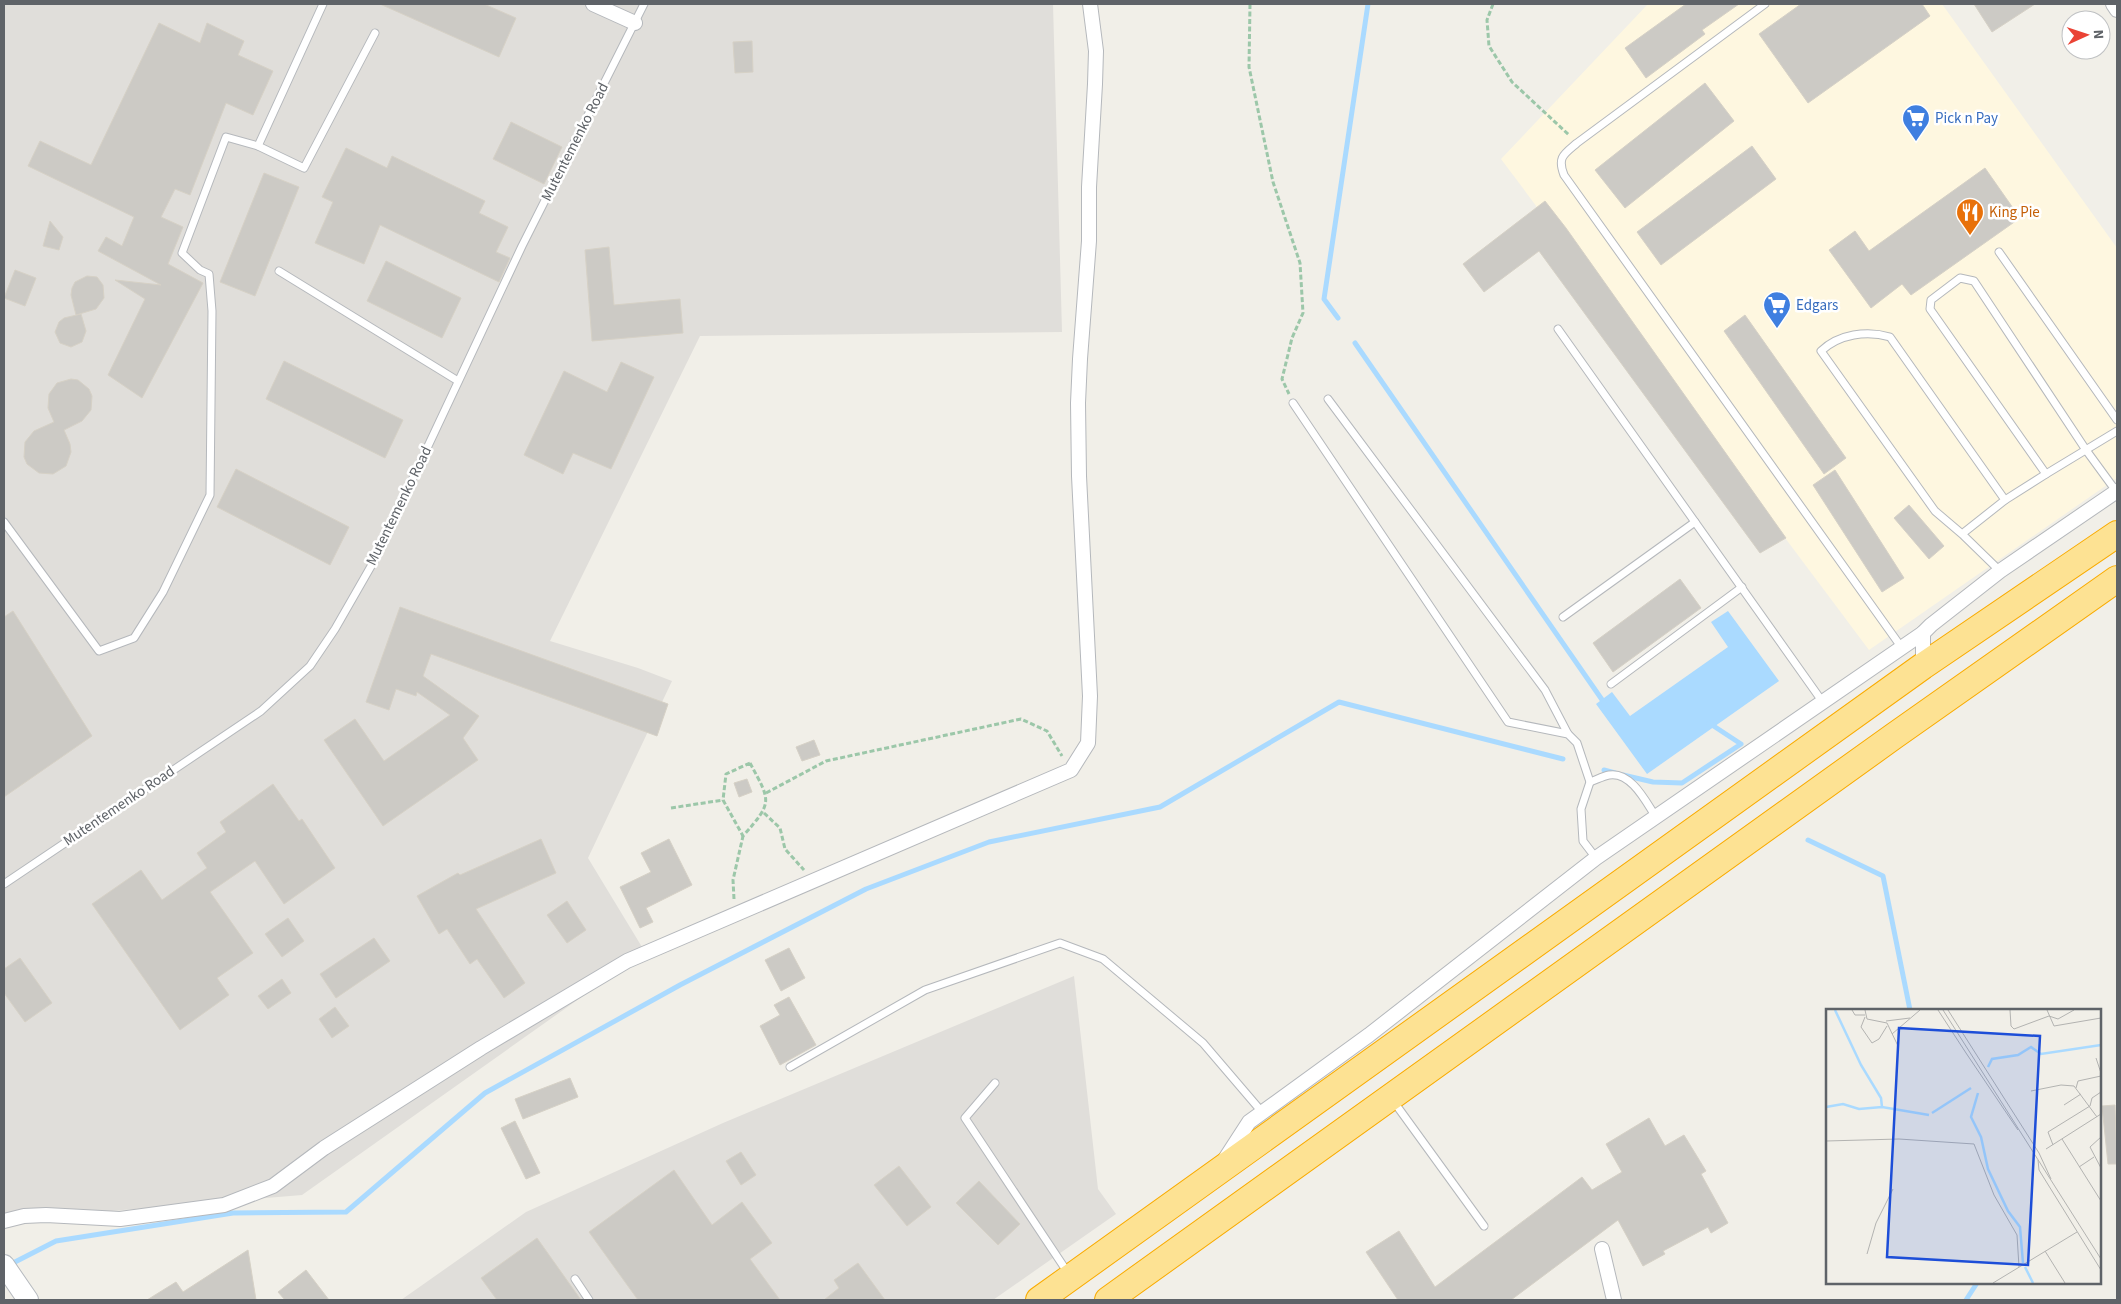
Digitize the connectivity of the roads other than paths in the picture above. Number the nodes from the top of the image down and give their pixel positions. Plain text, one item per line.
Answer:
1 (323, 4) edge
2 (593, 4) edge
3 (644, 4) edge
4 (1090, 4) edge
5 (1765, 4) edge
6 (2113, 4) edge
7 (2117, 10) edge
8 (635, 23) junction
9 (375, 33) dead end
10 (258, 146) junction
11 (1999, 252) dead end
12 (278, 271) dead end
13 (1558, 329) dead end
14 (458, 381) junction
15 (1328, 399) dead end
16 (1293, 403) road end
17 (2117, 420) edge
18 (2117, 431) edge
19 (2086, 450) junction
20 (2046, 474) junction
21 (2117, 491) edge
22 (2005, 500) junction
23 (4, 522) edge
24 (1695, 522) junction
25 (1962, 534) junction
26 (2117, 534) edge
27 (2000, 571) junction
28 (2117, 579) edge
29 (1742, 588) junction
30 (1563, 617) dead end
31 (1923, 633) junction
32 (1902, 648) junction
33 (1924, 666) junction
34 (1611, 684) dead end
35 (1822, 701) junction
36 (1568, 734) junction
37 (1590, 782) junction
38 (1656, 817) junction
39 (1596, 858) junction
40 (4, 884) edge
41 (790, 1067) dead end
42 (995, 1083) dead end
43 (1390, 1098) junction
44 (1262, 1112) junction
45 (1215, 1174) junction
46 (4, 1221) edge
47 (1484, 1226) dead end
48 (1602, 1250) dead end
49 (4, 1265) edge
50 (1071, 1278) junction
51 (575, 1279) dead end
52 (28, 1300) edge
53 (590, 1300) edge
54 (1039, 1300) edge
55 (1108, 1300) edge
56 (1614, 1300) edge

1 - 10 lane
2 - 8 street
3 - 8 lane, Mutentemenko Road
4 - 46 street
5 - 32 lane
6 - 7 street
8 - 14 lane, Mutentemenko Road
9 - 10 lane
10 - 23 lane
11 - 17 lane
12 - 14 lane
13 - 24 lane
14 - 40 lane, Mutentemenko Road
15 - 36 lane
16 - 36 lane
18 - 19 lane
19 - 20 lane
19 - 20 lane
19 - 21 lane
20 - 22 lane
21 - 27 street
22 - 25 lane
22 - 25 lane
24 - 29 lane
24 - 30 lane
25 - 27 lane
26 - 33 highway
27 - 31 street
28 - 43 highway
29 - 34 lane
29 - 35 lane
31 - 32 street
31 - 33 street
32 - 35 street
33 - 45 highway
35 - 38 street
36 - 37 lane
37 - 38 lane
37 - 39 lane
38 - 39 street
39 - 44 street
41 - 44 lane
42 - 50 lane
43 - 47 lane
43 - 55 highway
44 - 45 street
45 - 50 highway
48 - 56 street
49 - 52 street
50 - 54 highway
51 - 53 lane

